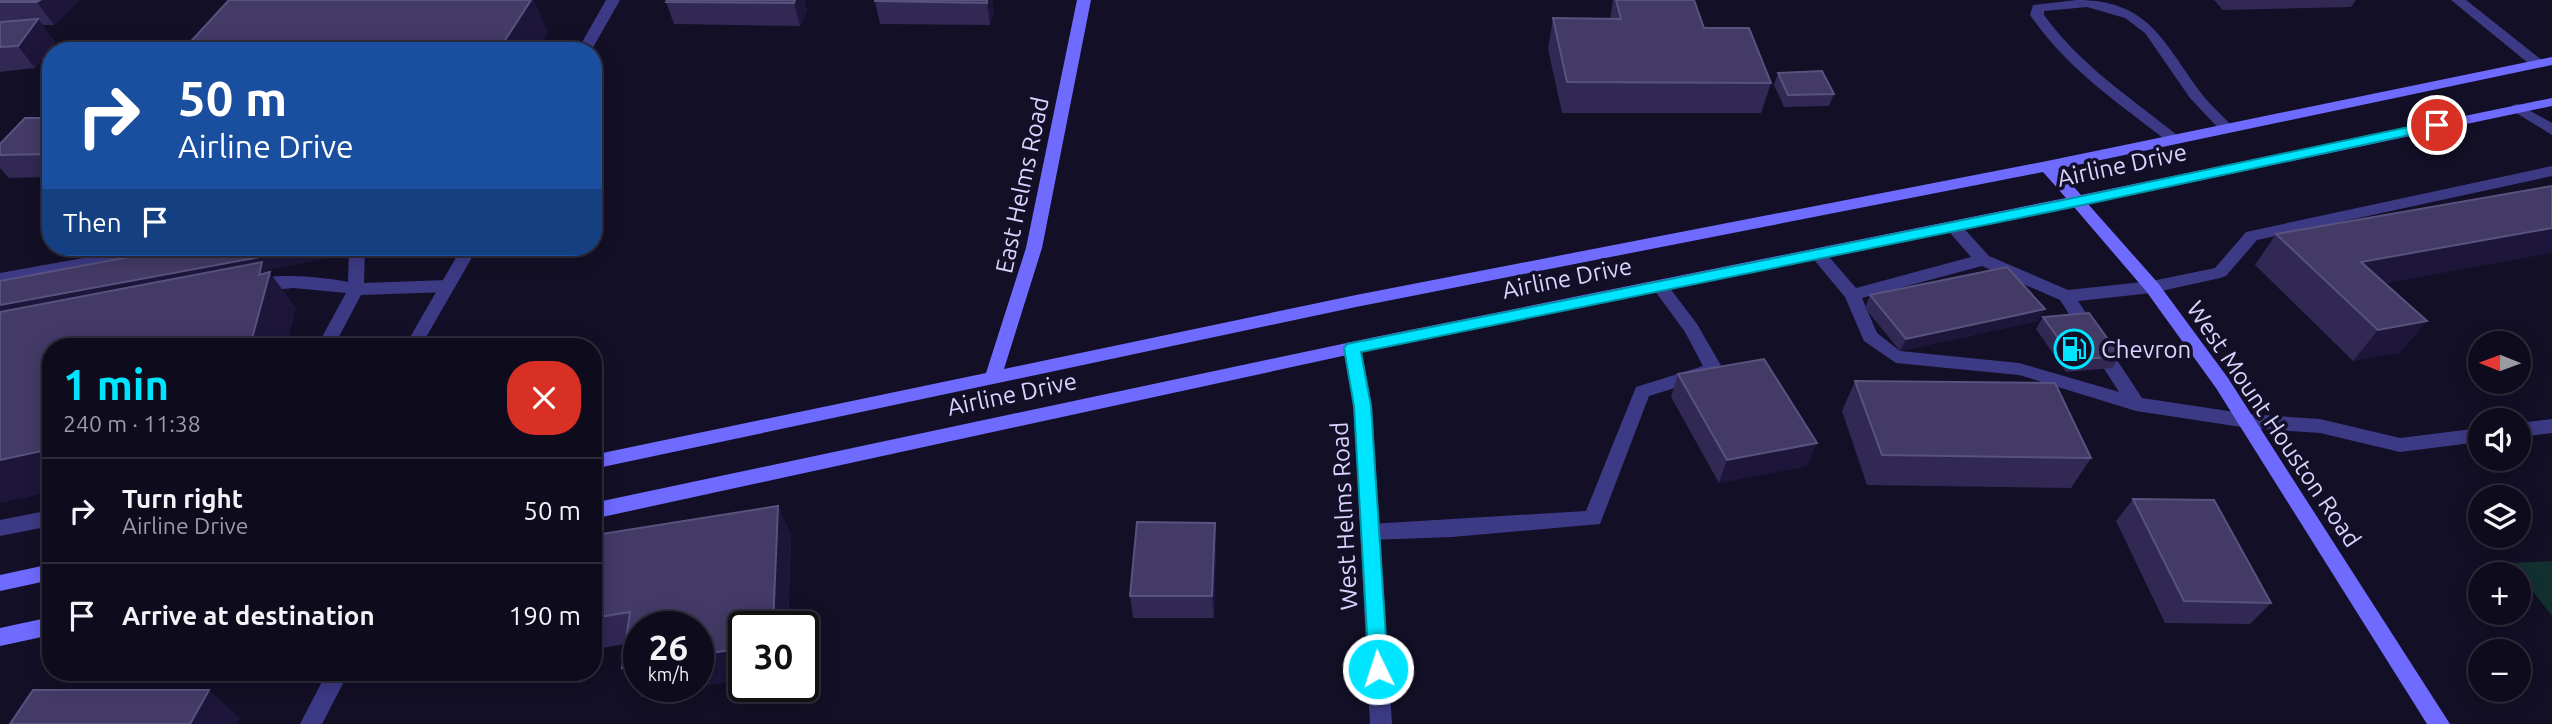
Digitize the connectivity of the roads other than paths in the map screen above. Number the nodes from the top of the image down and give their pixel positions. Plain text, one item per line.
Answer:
1 (613, 0) edge
2 (1084, 0) edge
3 (2458, 0) edge
4 (589, 42) edge
5 (2545, 63) edge
6 (2552, 102) edge
7 (2518, 108) junction
8 (2226, 128) junction
9 (2552, 131) edge
10 (2173, 139) junction
11 (2047, 166) junction
12 (2552, 171) edge
13 (2078, 201) junction
14 (1953, 227) junction
15 (1818, 255) junction
16 (122, 256) edge
17 (357, 256) edge
18 (465, 256) edge
19 (1983, 260) junction
20 (0, 278) edge
21 (448, 286) junction
22 (1660, 286) junction
23 (2152, 287) junction
24 (238, 289) edge
25 (356, 289) junction
26 (1852, 295) junction
27 (2066, 296) junction
28 (330, 338) edge
29 (418, 338) edge
30 (1352, 348) junction
31 (993, 377) junction
32 (2136, 404) junction
33 (2248, 421) junction
34 (2552, 426) edge
35 (2531, 428) edge
36 (2468, 436) edge
37 (602, 460) edge
38 (602, 509) edge
39 (42, 520) edge
40 (0, 528) edge
41 (1370, 532) junction
42 (42, 574) edge
43 (0, 583) edge
44 (42, 628) edge
45 (0, 637) edge
46 (333, 681) edge
47 (311, 724) edge
48 (1381, 724) edge
49 (2439, 724) edge

1 - 4 street
2 - 31 main road, East Helms Road
3 - 5 street
5 - 8 main road, Airline Drive
6 - 7 main road, Airline Drive
7 - 9 street
7 - 13 main road, Airline Drive
8 - 10 main road, Airline Drive
8 - 10 street
10 - 11 main road, Airline Drive
11 - 13 main road, West Mount Houston Road
11 - 31 main road, Airline Drive
12 - 23 street
13 - 14 main road, Airline Drive
13 - 23 main road, West Mount Houston Road
14 - 15 main road, Airline Drive
14 - 19 street
15 - 22 main road, Airline Drive
15 - 26 street
16 - 20 street
17 - 25 street
18 - 21 street
19 - 26 street
19 - 27 street
21 - 25 street
21 - 29 street
22 - 30 main road, Airline Drive
22 - 41 street
23 - 27 street
23 - 33 main road, West Mount Houston Road
24 - 25 street
25 - 28 street
26 - 32 street
27 - 32 street
30 - 38 main road, Airline Drive
30 - 41 street, West Helms Road
31 - 37 main road, Airline Drive
32 - 33 street
33 - 36 street
33 - 49 main road, West Mount Houston Road
34 - 35 street
39 - 40 street
41 - 48 street, West Helms Road
42 - 43 main road
44 - 45 main road
46 - 47 street

